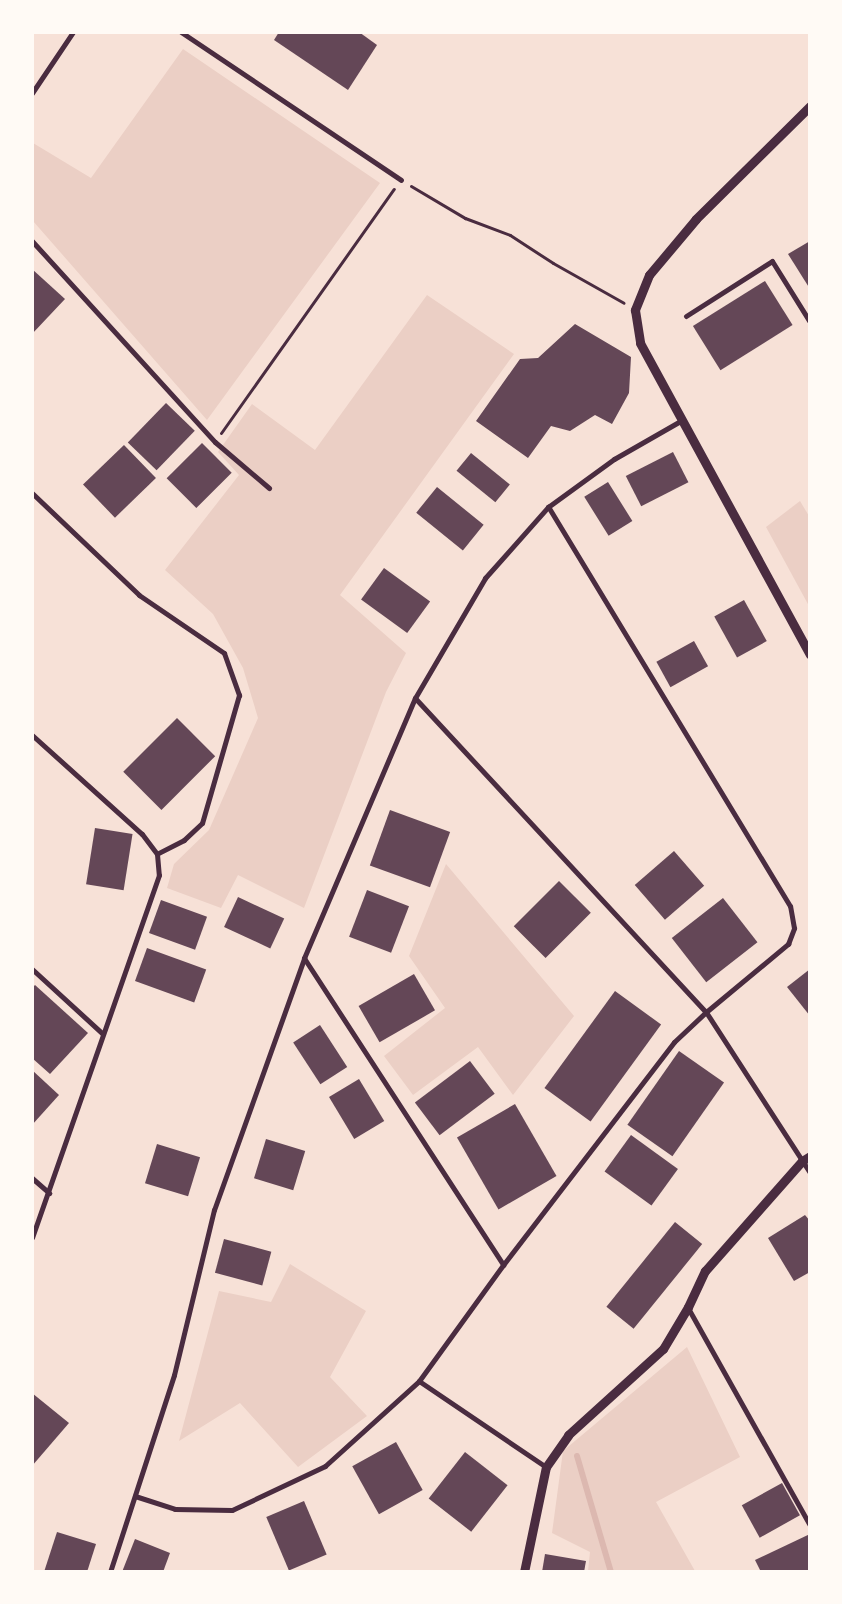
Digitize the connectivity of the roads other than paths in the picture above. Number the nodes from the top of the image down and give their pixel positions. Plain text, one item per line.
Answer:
1 (74, 32) edge
2 (181, 32) edge
3 (32, 93) edge
4 (810, 106) edge
5 (401, 180) road end
6 (32, 241) edge
7 (686, 316) dead end
8 (810, 322) edge
9 (682, 419) junction
10 (269, 488) dead end
11 (32, 493) edge
12 (548, 507) junction
13 (810, 655) edge
14 (416, 698) junction
15 (32, 735) edge
16 (157, 854) junction
17 (304, 958) junction
18 (32, 969) edge
19 (706, 1012) junction
20 (103, 1034) junction
21 (806, 1158) edge
22 (810, 1174) edge
23 (32, 1178) edge
24 (49, 1193) junction
25 (32, 1237) edge
26 (503, 1265) junction
27 (688, 1307) junction
28 (419, 1381) junction
29 (546, 1466) junction
30 (135, 1496) junction
31 (810, 1525) edge
32 (110, 1572) edge
33 (524, 1572) edge

1 - 3 street
2 - 5 street
4 - 9 street
6 - 10 street
7 - 8 street
9 - 12 street
9 - 13 street
11 - 16 street
12 - 14 street
12 - 19 street
14 - 17 street
14 - 19 street
15 - 16 street
16 - 20 street
17 - 26 street
17 - 30 street
18 - 20 street
19 - 21 street
19 - 26 street
20 - 24 street
21 - 22 street
21 - 27 street
23 - 24 street
24 - 25 street
26 - 28 street
27 - 29 street
27 - 31 street
28 - 29 street
28 - 30 street
29 - 33 street
30 - 32 street

